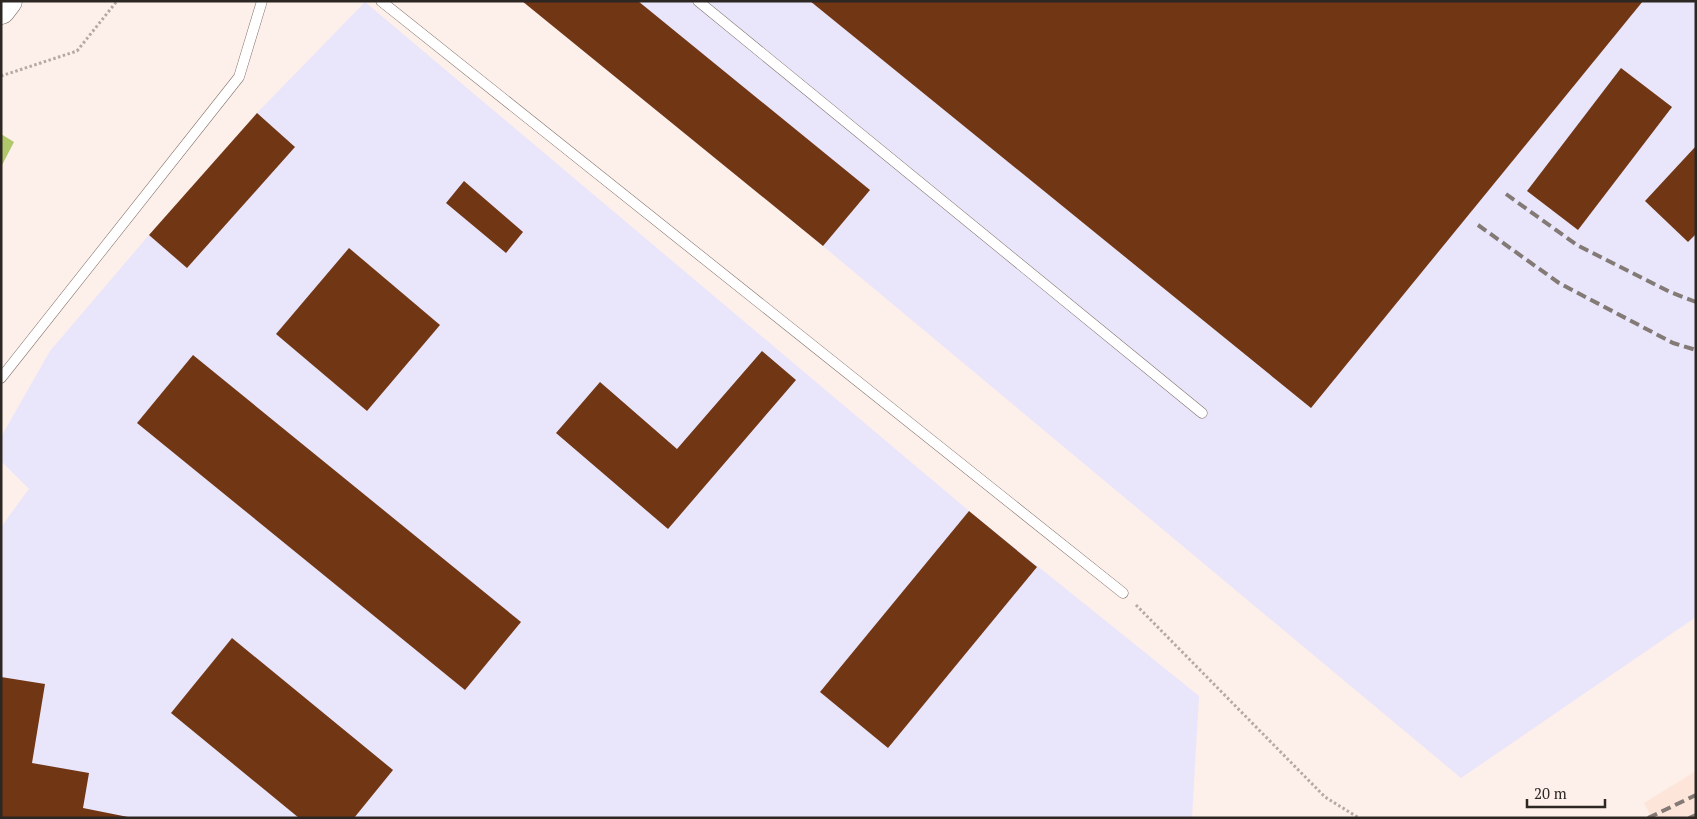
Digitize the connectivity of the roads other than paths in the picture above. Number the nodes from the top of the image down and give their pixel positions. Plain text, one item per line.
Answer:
1 (8, 1) edge
2 (262, 1) edge
3 (381, 1) edge
4 (698, 1) edge
5 (1, 10) edge
6 (1, 378) edge
7 (1202, 413) dead end
8 (1123, 592) road end

1 - 5 main road
2 - 6 lane
3 - 8 lane
4 - 7 lane

